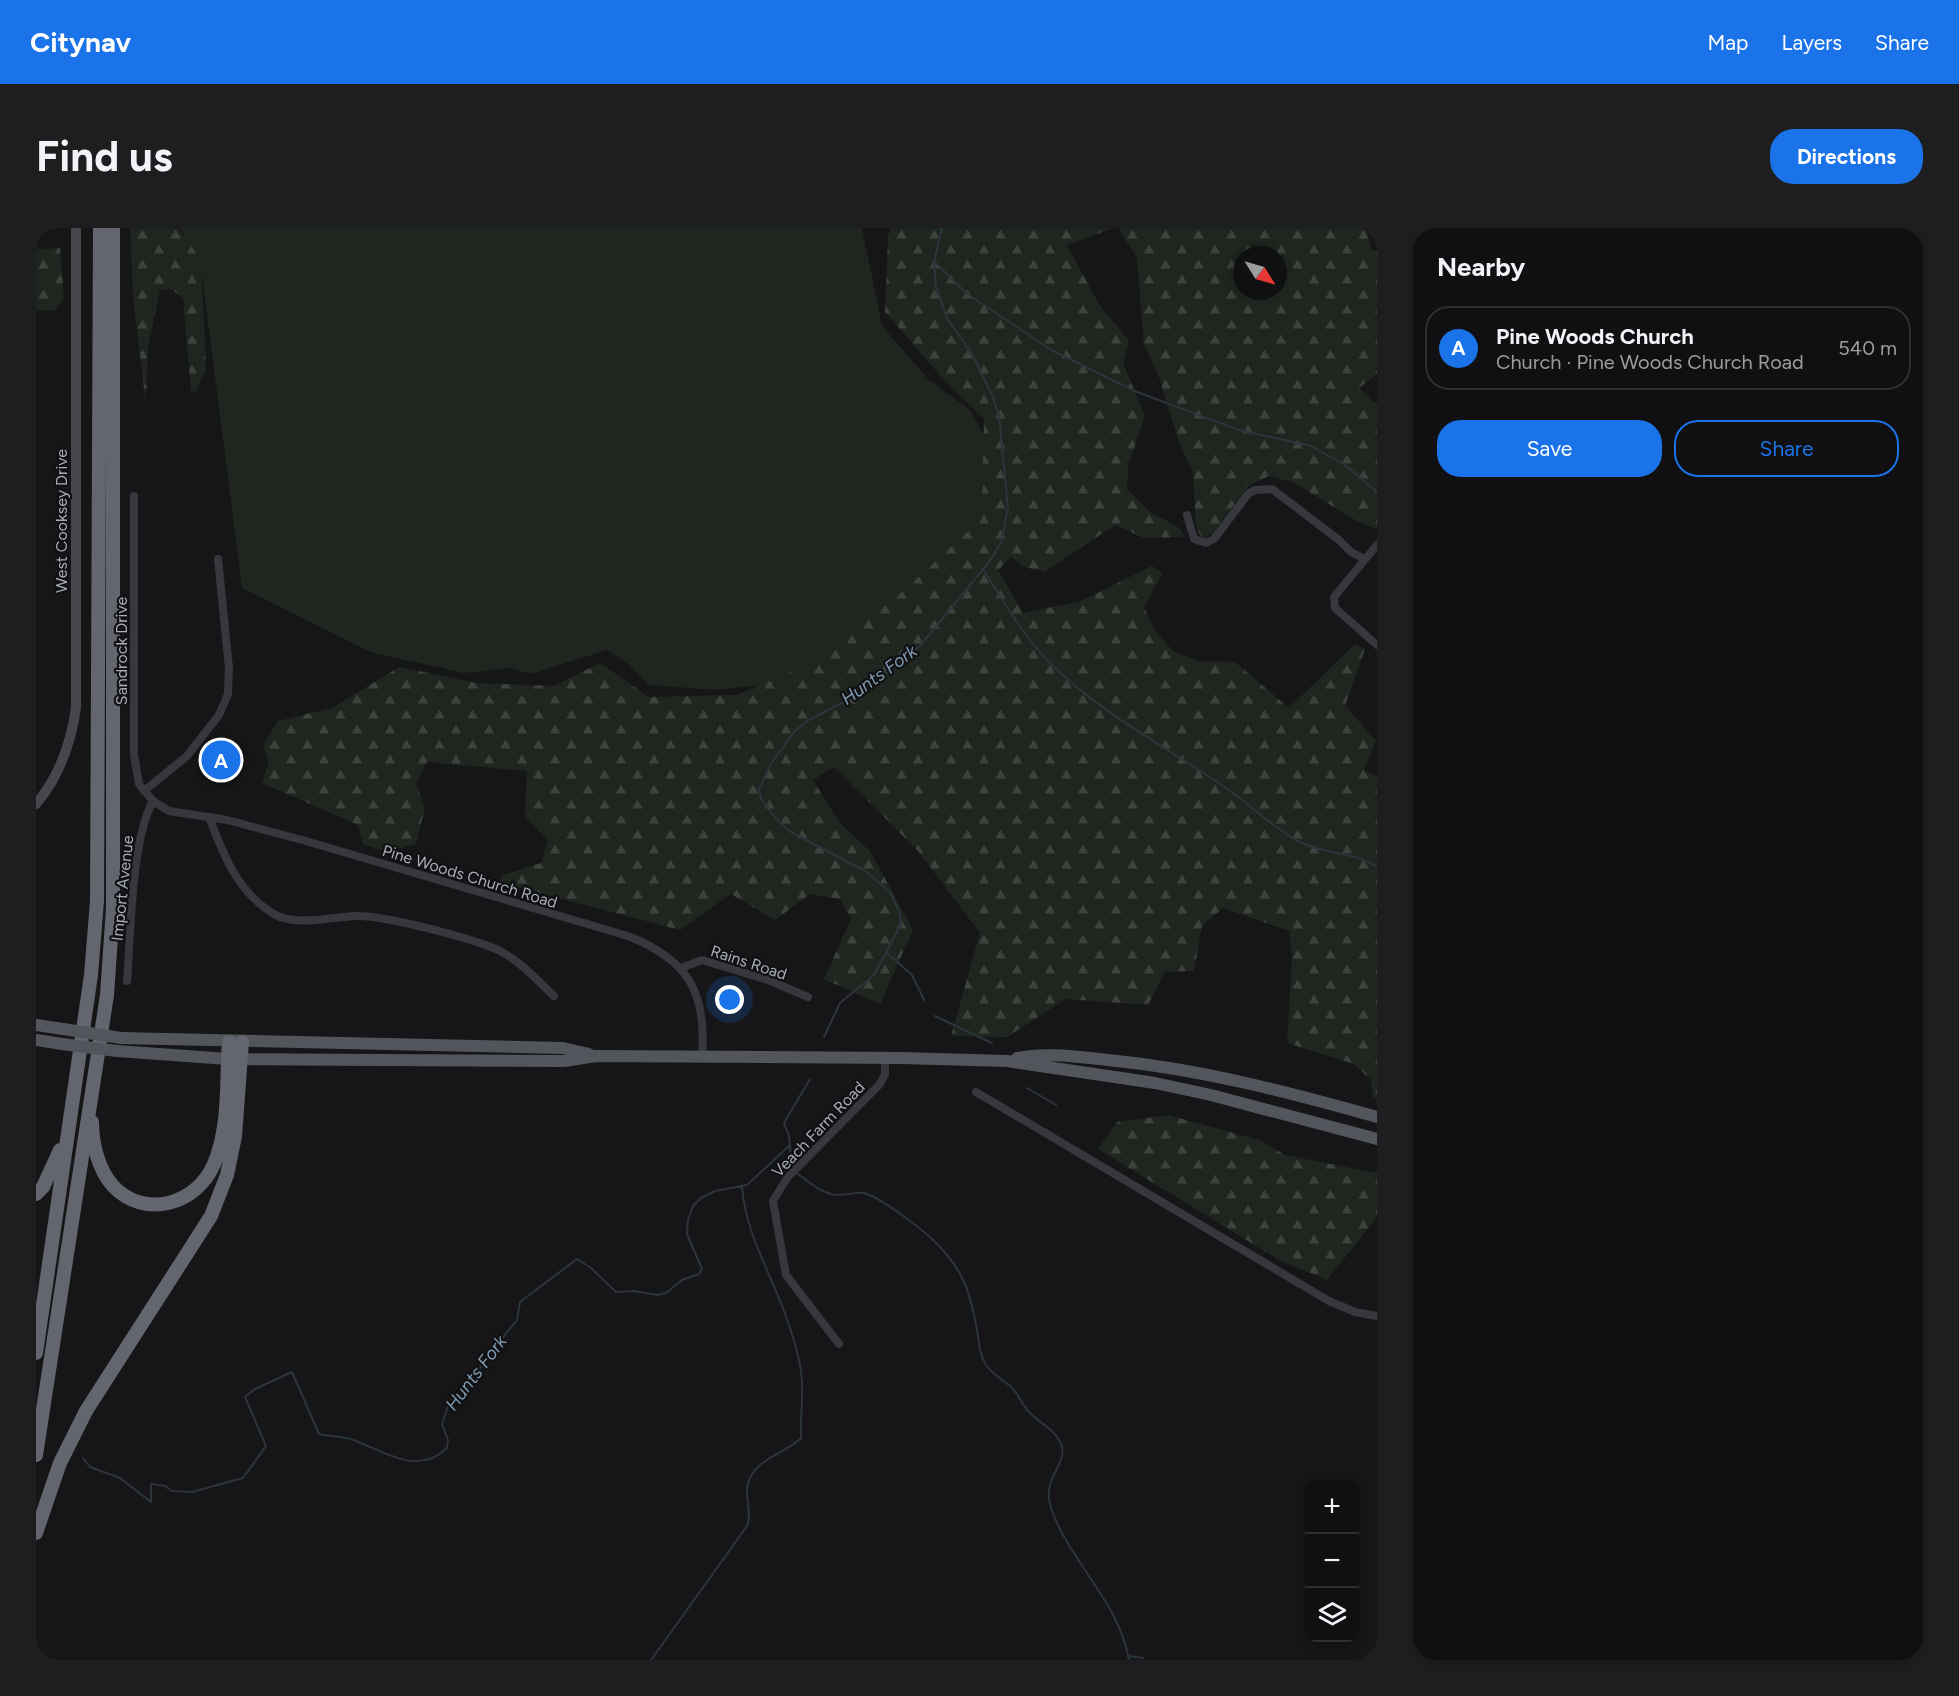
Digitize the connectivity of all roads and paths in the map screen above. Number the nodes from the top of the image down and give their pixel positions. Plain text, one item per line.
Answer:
1 (76, 228) edge
2 (100, 228) edge
3 (113, 228) edge
4 (134, 496) dead end
5 (1187, 515) dead end
6 (1377, 545) edge
7 (218, 559) dead end
8 (1365, 559) junction
9 (1377, 645) edge
10 (144, 791) junction
11 (153, 801) junction
12 (36, 804) edge
13 (209, 817) junction
14 (681, 968) junction
15 (127, 981) dead end
16 (555, 996) dead end
17 (808, 997) dead end
18 (36, 1025) edge
19 (36, 1040) edge
20 (236, 1042) junction
21 (596, 1056) junction
22 (702, 1057) junction
23 (885, 1058) junction
24 (235, 1059) junction
25 (1007, 1061) junction
26 (92, 1087) junction
27 (976, 1092) dead end
28 (72, 1110) junction
29 (1377, 1117) edge
30 (1377, 1139) edge
31 (36, 1194) edge
32 (1377, 1316) edge
33 (839, 1344) dead end
34 (36, 1353) edge
35 (36, 1455) edge
36 (36, 1533) edge

1 - 12 street, West Cooksey Drive
2 - 28 highway
3 - 26 highway
4 - 10 street, Sandrock Drive
5 - 8 street
6 - 8 street
7 - 10 street
8 - 9 street
10 - 11 street, Sandrock Drive
11 - 13 street, Pine Woods Church Road
11 - 15 street, Import Avenue
13 - 14 street, Pine Woods Church Road
13 - 16 street
14 - 17 street, Rains Road
14 - 22 street, Pine Woods Church Road
18 - 20 main road, bridge
19 - 24 main road, bridge
20 - 21 main road
20 - 24 highway
21 - 22 main road
21 - 24 main road
22 - 23 main road
23 - 25 main road
23 - 33 street, Veach Farm Road
24 - 26 highway
24 - 36 highway
25 - 29 main road
25 - 30 main road
26 - 35 highway
27 - 32 street
28 - 31 highway
28 - 34 highway

